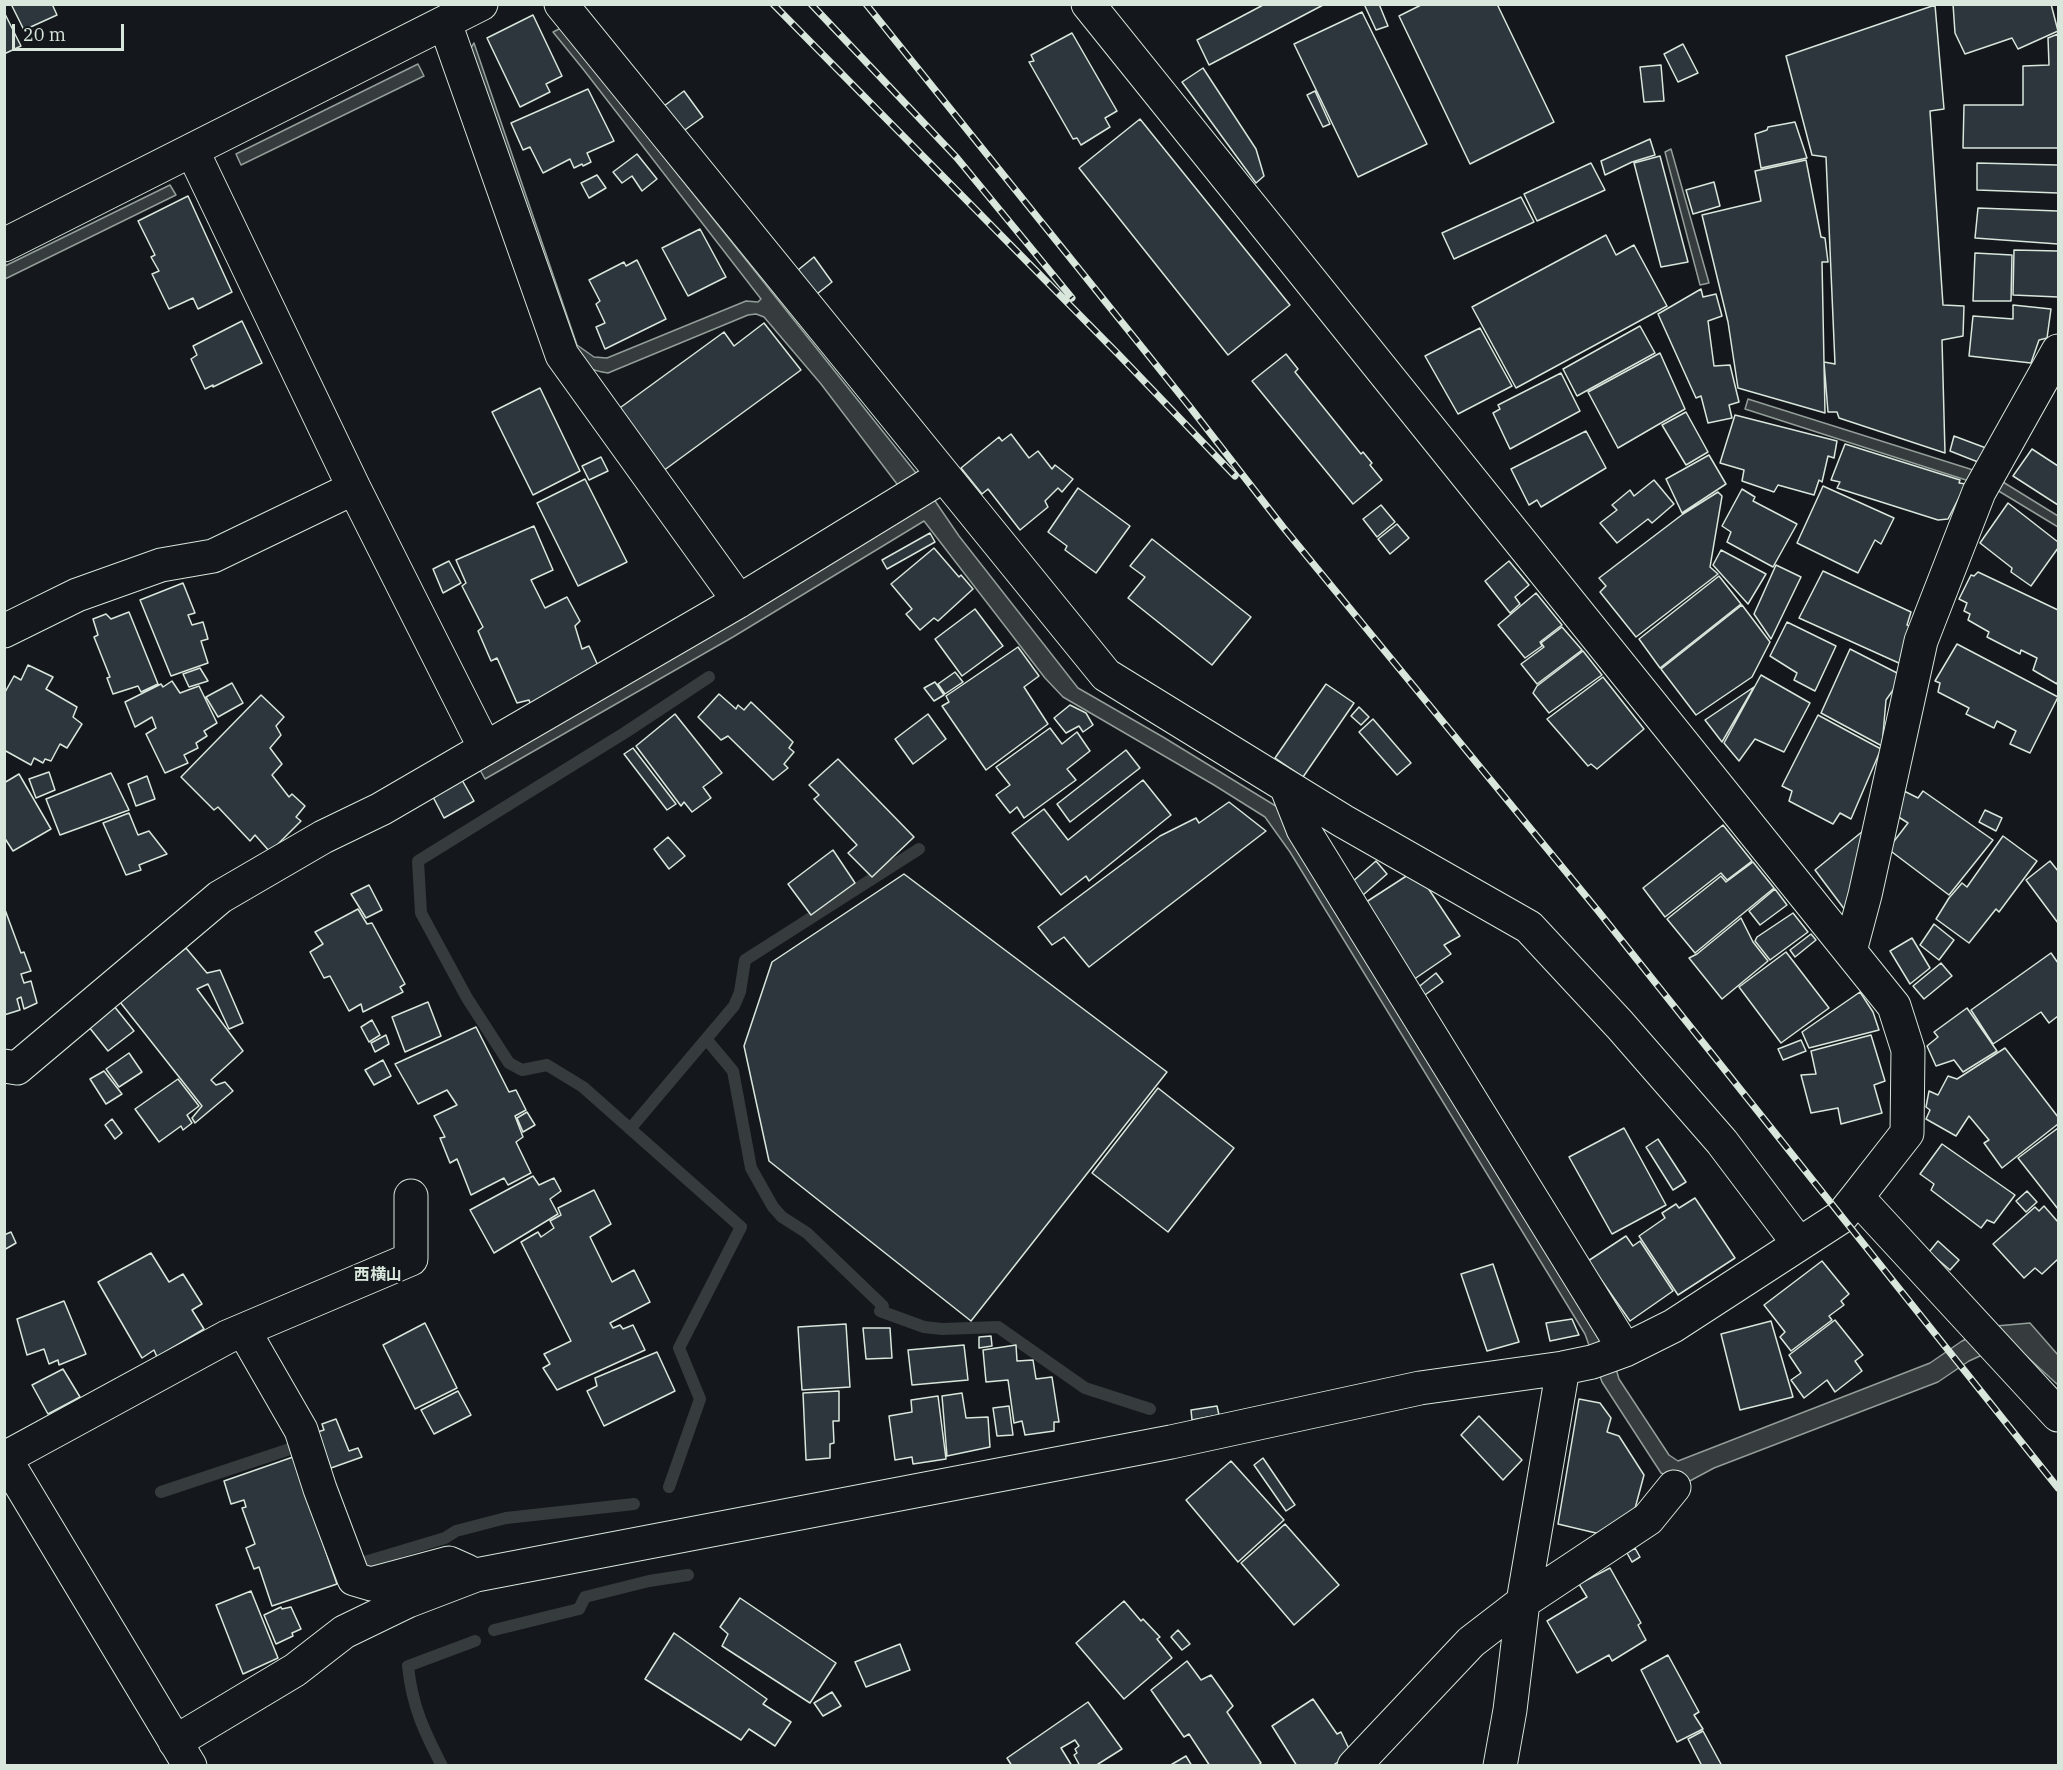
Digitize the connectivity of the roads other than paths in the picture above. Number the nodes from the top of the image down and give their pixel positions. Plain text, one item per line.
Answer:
1 (481, 4) edge
2 (561, 4) edge
3 (1088, 4) edge
4 (445, 22) junction
5 (192, 150) junction
6 (4, 245) edge
7 (2058, 351) edge
8 (943, 476) junction
9 (354, 488) junction
10 (739, 601) junction
11 (11, 628) edge
12 (4, 656) edge
13 (485, 748) junction
14 (1286, 786) junction
15 (1850, 951) junction
16 (4, 1066) edge
17 (411, 1196) dead end
18 (1857, 1197) junction
19 (1799, 1244) junction
20 (244, 1331) junction
21 (1625, 1350) junction
22 (1563, 1368) junction
23 (2058, 1415) edge
24 (5, 1457) edge
25 (1674, 1487) dead end
26 (476, 1575) junction
27 (1523, 1602) junction
28 (183, 1754) edge
29 (1354, 1766) edge
30 (1500, 1766) edge

1 - 4 street
2 - 8 street
3 - 15 street
4 - 5 street
4 - 10 street
5 - 6 street
5 - 9 street
7 - 15 street
8 - 10 street
8 - 14 street
9 - 11 street
9 - 13 street
10 - 13 street
11 - 12 street
13 - 16 street
14 - 19 street
14 - 21 street
15 - 18 street
17 - 20 street
18 - 19 street
18 - 23 street
19 - 21 street
20 - 24 street
20 - 26 street
21 - 22 street
22 - 26 street
22 - 27 street
24 - 28 street
25 - 27 street
26 - 28 street
27 - 29 street
27 - 30 street

